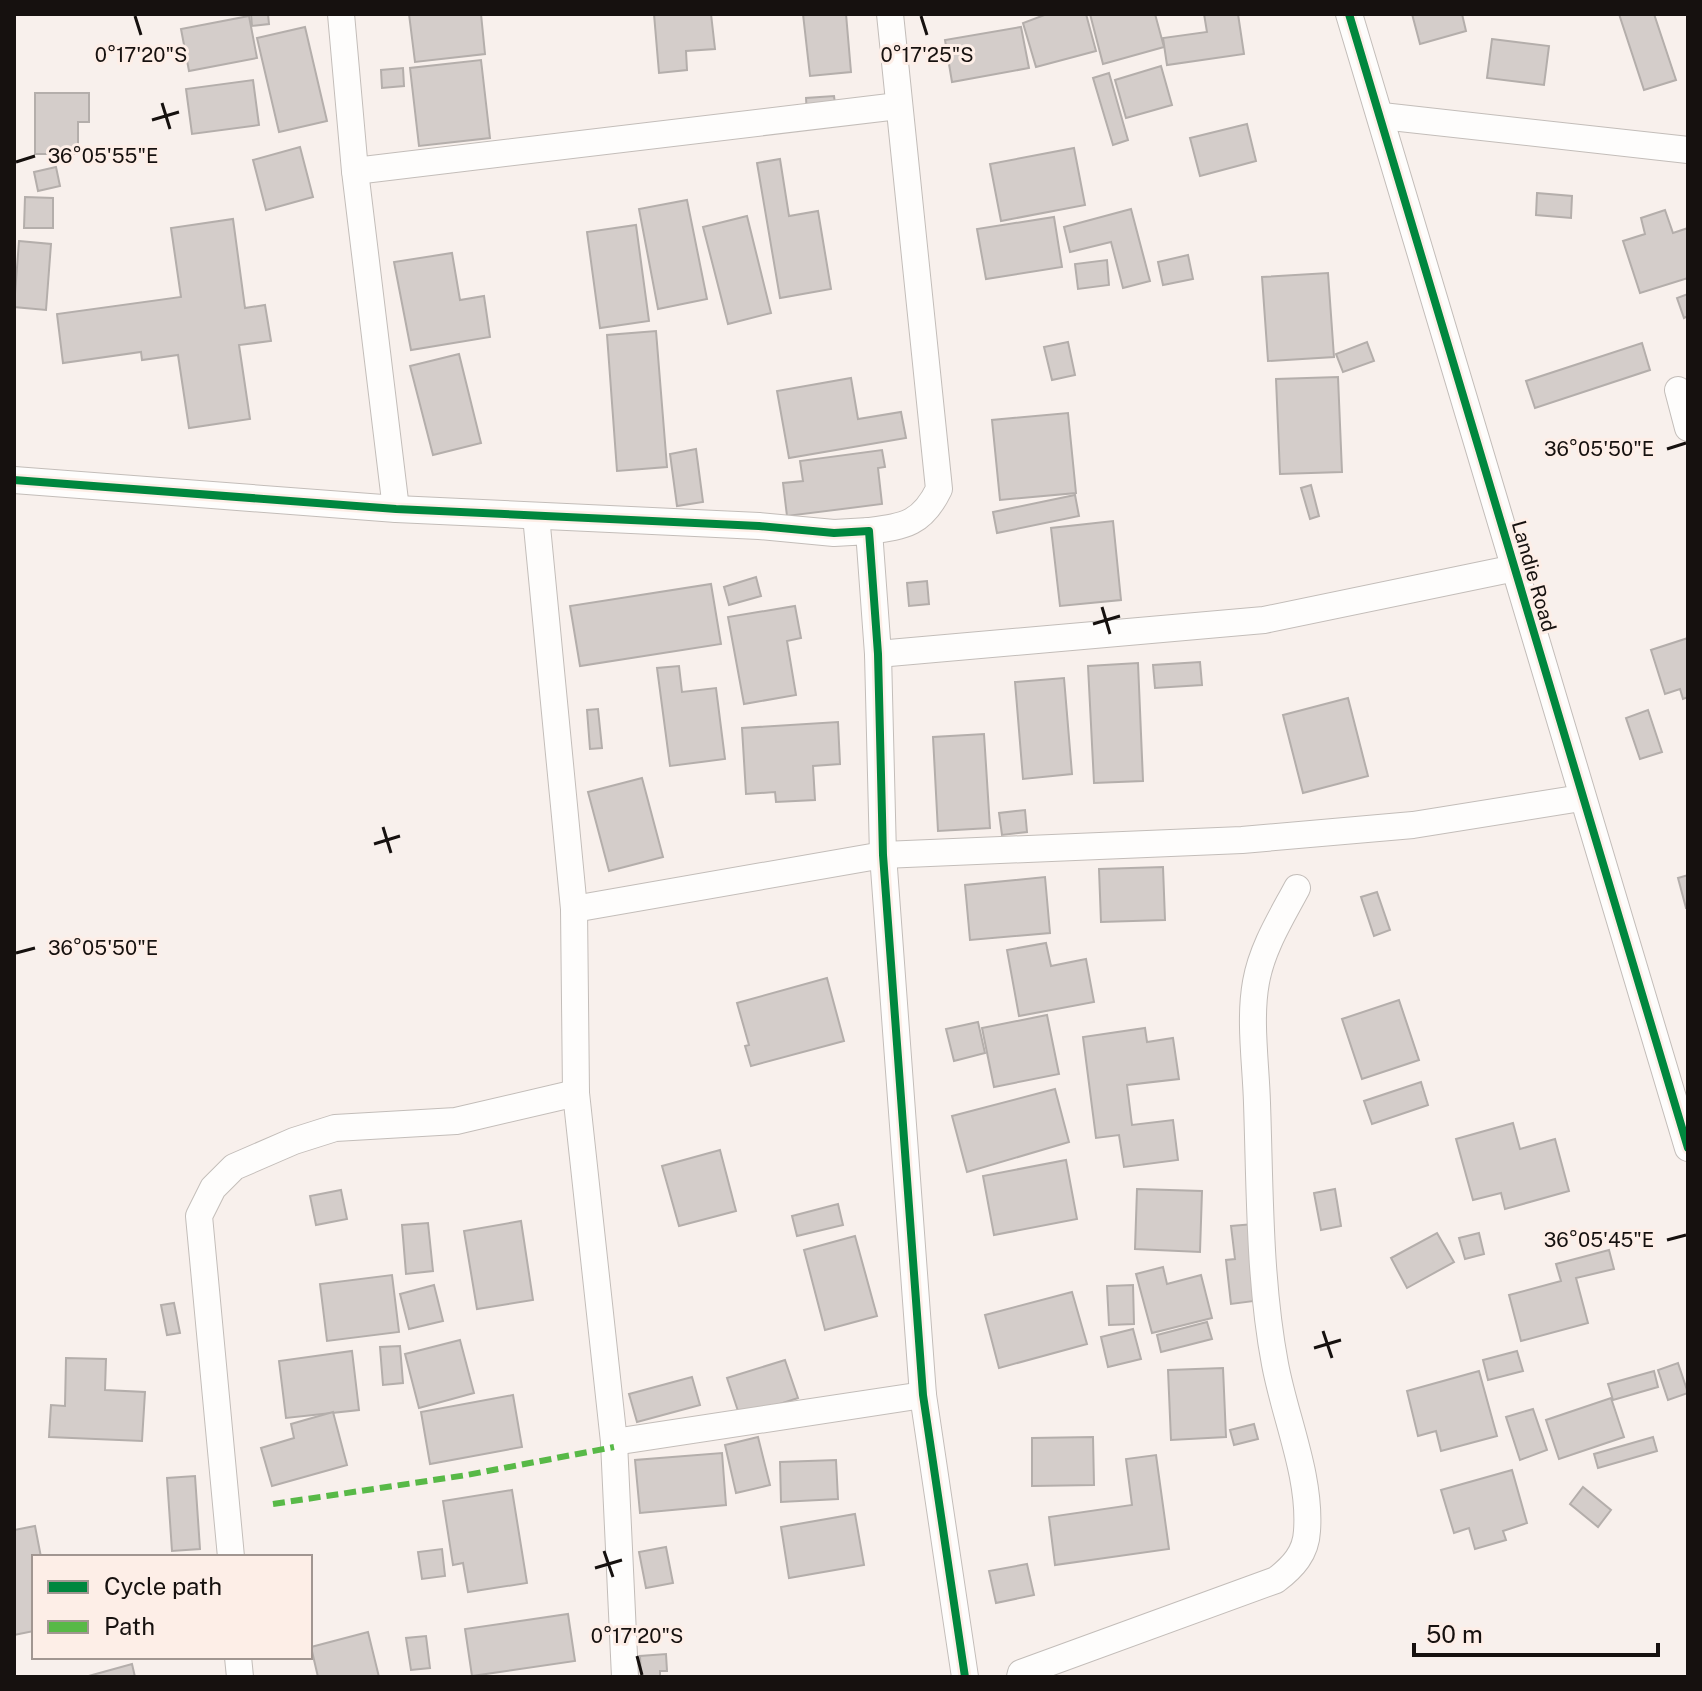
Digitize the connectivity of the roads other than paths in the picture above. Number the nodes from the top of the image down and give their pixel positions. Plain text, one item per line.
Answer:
1 (341, 14) edge
2 (890, 14) edge
3 (1349, 14) edge
4 (898, 106) junction
5 (1382, 116) junction
6 (1688, 150) edge
7 (355, 171) junction
8 (1678, 390) dead end
9 (1688, 428) edge
10 (14, 480) edge
11 (396, 509) junction
12 (536, 516) junction
13 (869, 531) junction
14 (1515, 568) junction
15 (878, 654) junction
16 (1581, 798) junction
17 (883, 855) junction
18 (1297, 888) dead end
19 (574, 909) junction
20 (576, 1093) junction
21 (1688, 1148) edge
22 (923, 1395) junction
23 (614, 1442) junction
24 (231, 1555) edge
25 (625, 1677) edge
26 (965, 1677) edge
27 (1020, 1677) edge

1 - 7 street
2 - 4 street
3 - 5 street, Landie Road
4 - 7 street
4 - 13 street
5 - 6 street
5 - 14 street, Landie Road
7 - 11 street
8 - 9 street
10 - 11 street
11 - 12 street
12 - 13 street
12 - 19 street
13 - 15 street
14 - 15 street
14 - 16 street, Landie Road
15 - 17 street
16 - 17 street
16 - 21 street, Landie Road
17 - 19 street
17 - 22 street
18 - 27 street
19 - 20 street
20 - 23 street
20 - 24 street
22 - 23 street
22 - 26 street
23 - 25 street

